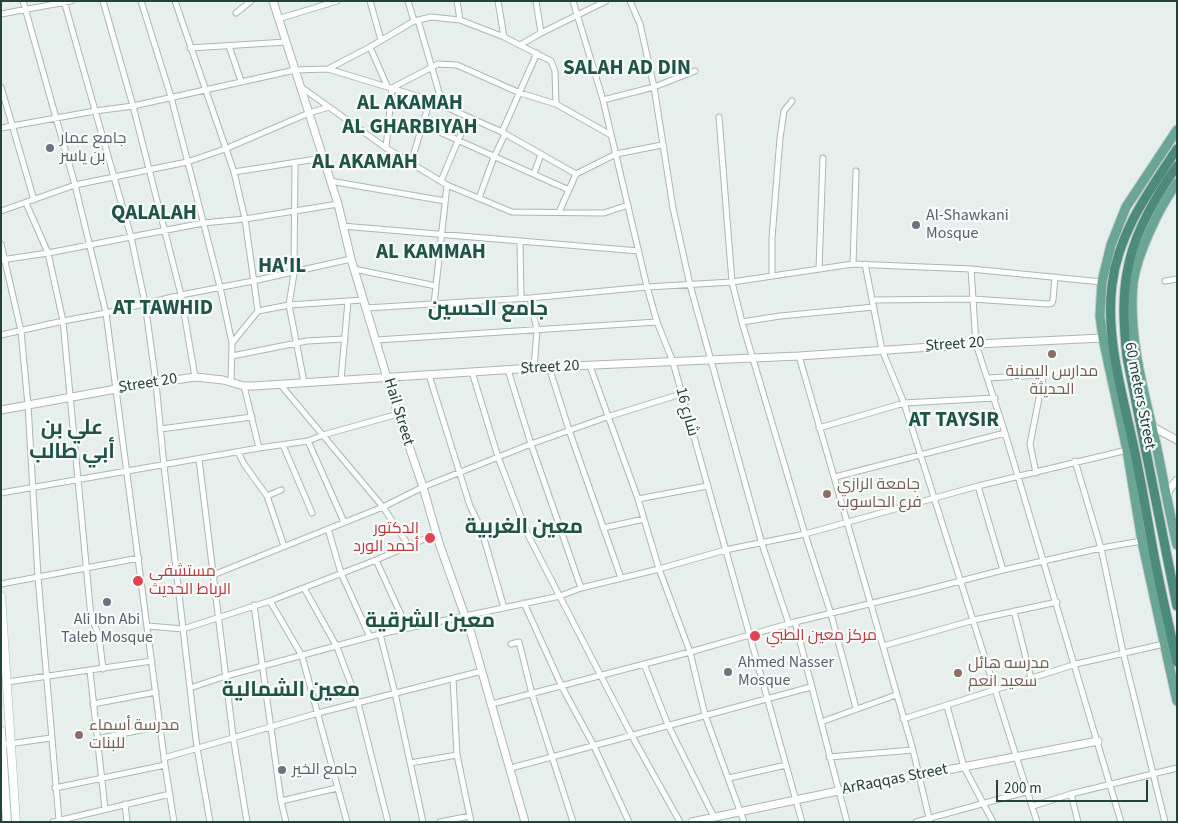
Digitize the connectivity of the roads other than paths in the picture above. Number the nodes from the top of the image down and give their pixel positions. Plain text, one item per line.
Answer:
1 (23, 1) edge
2 (72, 1) edge
3 (103, 1) edge
4 (141, 1) edge
5 (175, 1) edge
6 (251, 1) edge
7 (273, 1) edge
8 (337, 1) edge
9 (370, 1) edge
10 (408, 1) edge
11 (456, 1) edge
12 (498, 1) edge
13 (536, 1) edge
14 (573, 1) edge
15 (606, 1) edge
16 (630, 1) edge
17 (65, 2) edge
18 (25, 9) junction
19 (236, 13) dead end
20 (1, 14) edge
21 (577, 16) junction
22 (278, 19) junction
23 (416, 20) junction
24 (460, 20) junction
25 (541, 33) junction
26 (504, 37) junction
27 (381, 40) junction
28 (286, 42) junction
29 (520, 45) junction
30 (229, 46) junction
31 (370, 47) junction
32 (190, 48) junction
33 (537, 53) junction
34 (432, 67) junction
35 (328, 69) junction
36 (295, 70) junction
37 (695, 71) dead end
38 (241, 81) junction
39 (1, 87) edge
40 (300, 87) junction
41 (390, 87) junction
42 (654, 87) junction
43 (204, 89) junction
44 (520, 93) junction
45 (171, 97) junction
46 (430, 100) junction
47 (603, 100) junction
48 (792, 101) dead end
49 (556, 104) junction
50 (133, 106) junction
51 (444, 106) junction
52 (329, 107) junction
53 (95, 111) junction
54 (309, 113) junction
55 (468, 117) junction
56 (719, 117) dead end
57 (56, 118) junction
58 (424, 125) junction
59 (12, 126) junction
60 (1, 128) edge
61 (1177, 130) edge
62 (503, 133) junction
63 (611, 135) junction
64 (458, 140) junction
65 (662, 145) junction
66 (386, 148) junction
67 (225, 149) junction
68 (1177, 149) edge
69 (541, 154) junction
70 (616, 154) junction
71 (494, 157) junction
72 (323, 158) junction
73 (823, 158) dead end
74 (187, 162) junction
75 (295, 162) junction
76 (411, 163) junction
77 (1160, 166) junction
78 (1177, 166) edge
79 (148, 169) junction
80 (856, 171) dead end
81 (234, 172) junction
82 (534, 174) junction
83 (576, 174) junction
84 (114, 177) junction
85 (330, 181) junction
86 (441, 181) junction
87 (1177, 183) edge
88 (75, 185) junction
89 (447, 185) junction
90 (569, 190) junction
91 (479, 198) junction
92 (34, 200) junction
93 (445, 201) junction
94 (26, 203) junction
95 (338, 204) junction
96 (628, 205) junction
97 (1, 211) edge
98 (296, 211) junction
99 (559, 212) junction
100 (244, 220) junction
101 (203, 223) junction
102 (342, 226) junction
103 (165, 230) junction
104 (441, 234) junction
105 (131, 237) junction
106 (520, 241) junction
107 (1, 244) edge
108 (89, 244) junction
109 (639, 251) junction
110 (48, 254) junction
111 (3, 259) edge
112 (351, 259) junction
113 (853, 264) junction
114 (865, 264) junction
115 (354, 269) junction
116 (819, 269) junction
117 (971, 269) junction
118 (294, 272) junction
119 (772, 276) junction
120 (1055, 276) junction
121 (1177, 279) edge
122 (253, 281) junction
123 (1165, 281) dead end
124 (732, 282) junction
125 (1102, 282) junction
126 (690, 285) junction
127 (436, 286) junction
128 (220, 287) junction
129 (647, 287) junction
130 (181, 295) junction
131 (521, 298) junction
132 (530, 298) junction
133 (972, 299) junction
134 (363, 300) junction
135 (872, 300) junction
136 (348, 301) junction
137 (144, 303) junction
138 (434, 304) junction
139 (290, 305) junction
140 (874, 306) junction
141 (366, 308) junction
142 (258, 311) junction
143 (106, 313) junction
144 (63, 321) junction
145 (657, 322) junction
146 (742, 322) junction
147 (536, 330) junction
148 (20, 332) junction
149 (1, 335) edge
150 (1103, 338) junction
151 (345, 339) junction
152 (376, 340) junction
153 (232, 343) junction
154 (297, 344) junction
155 (976, 344) junction
156 (882, 350) junction
157 (232, 356) junction
158 (799, 356) junction
159 (754, 358) junction
160 (711, 360) junction
161 (673, 362) junction
162 (590, 366) junction
163 (534, 368) junction
164 (549, 368) junction
165 (508, 370) junction
166 (472, 372) junction
167 (429, 375) junction
168 (195, 377) junction
169 (388, 377) junction
170 (988, 378) junction
171 (340, 380) junction
172 (231, 382) junction
173 (304, 382) junction
174 (156, 383) junction
175 (280, 384) junction
176 (244, 386) junction
177 (116, 389) junction
178 (681, 394) junction
179 (70, 397) junction
180 (995, 398) junction
181 (1119, 398) junction
182 (904, 403) junction
183 (28, 405) junction
184 (1, 410) edge
185 (398, 414) junction
186 (252, 417) junction
187 (607, 417) junction
188 (1147, 427) junction
189 (819, 428) junction
190 (160, 429) junction
191 (569, 430) junction
192 (1006, 433) junction
193 (323, 435) junction
194 (1175, 438) edge
195 (308, 441) junction
196 (531, 444) junction
197 (283, 445) junction
198 (259, 448) junction
199 (1127, 450) junction
200 (238, 452) junction
201 (920, 454) junction
202 (498, 457) junction
203 (199, 459) junction
204 (1075, 461) junction
205 (164, 466) junction
206 (127, 470) junction
207 (459, 472) junction
208 (1036, 473) junction
209 (1019, 476) junction
210 (835, 477) junction
211 (77, 479) junction
212 (1177, 480) edge
213 (707, 486) junction
214 (978, 486) junction
215 (423, 487) junction
216 (33, 488) junction
217 (281, 490) dead end
218 (1, 493) edge
219 (267, 496) junction
220 (935, 498) junction
221 (1167, 498) junction
222 (638, 499) junction
223 (383, 506) junction
224 (312, 513) dead end
225 (644, 519) junction
226 (344, 522) junction
227 (848, 523) junction
228 (603, 528) junction
229 (328, 529) junction
230 (436, 534) junction
231 (804, 534) junction
232 (1142, 541) junction
233 (762, 544) junction
234 (1177, 544) edge
235 (284, 546) junction
236 (409, 546) junction
237 (1101, 548) junction
238 (725, 550) junction
239 (139, 558) junction
240 (376, 560) junction
241 (1044, 561) junction
242 (85, 568) junction
243 (659, 569) junction
244 (1003, 570) junction
245 (341, 573) junction
246 (213, 575) junction
247 (38, 577) junction
248 (621, 578) junction
249 (960, 582) junction
250 (1, 584) edge
251 (304, 588) junction
252 (580, 588) junction
253 (1, 596) edge
254 (560, 596) junction
255 (270, 601) junction
256 (1057, 602) junction
257 (524, 603) junction
258 (871, 604) junction
259 (254, 605) junction
260 (1177, 606) edge
261 (504, 608) junction
262 (1014, 611) junction
263 (831, 614) junction
264 (465, 615) junction
265 (218, 617) junction
266 (974, 620) junction
267 (792, 623) junction
268 (148, 626) junction
269 (406, 628) junction
270 (183, 629) junction
271 (380, 634) junction
272 (750, 635) junction
273 (370, 637) junction
274 (511, 644) dead end
275 (1164, 644) junction
276 (883, 646) junction
277 (337, 647) junction
278 (690, 652) junction
279 (1123, 652) junction
280 (302, 656) junction
281 (152, 661) junction
282 (1177, 662) edge
283 (644, 664) junction
284 (1076, 664) junction
285 (263, 666) junction
286 (103, 669) junction
287 (90, 671) junction
288 (482, 671) junction
289 (601, 675) junction
290 (226, 676) junction
291 (47, 677) junction
292 (1031, 678) junction
293 (453, 679) junction
294 (7, 682) junction
295 (811, 686) junction
296 (562, 687) junction
297 (190, 688) junction
298 (996, 690) junction
299 (156, 692) junction
300 (395, 693) junction
301 (532, 694) junction
302 (896, 694) junction
303 (768, 698) junction
304 (1177, 701) edge
305 (358, 703) junction
306 (93, 704) junction
307 (492, 704) junction
308 (947, 706) junction
309 (856, 708) junction
310 (318, 712) junction
311 (705, 715) junction
312 (903, 719) junction
313 (820, 722) junction
314 (668, 725) junction
315 (160, 726) junction
316 (271, 726) junction
317 (1, 731) edge
318 (233, 736) junction
319 (632, 736) junction
320 (52, 738) junction
321 (97, 740) junction
322 (1098, 740) junction
323 (12, 743) junction
324 (2, 745) edge
325 (594, 746) junction
326 (197, 748) junction
327 (912, 750) junction
328 (457, 755) junction
329 (551, 756) junction
330 (1018, 756) junction
331 (829, 757) junction
332 (164, 758) junction
333 (410, 763) junction
334 (165, 765) junction
335 (786, 766) junction
336 (964, 767) junction
337 (511, 768) junction
338 (1177, 768) edge
339 (1154, 773) junction
340 (919, 776) junction
341 (101, 778) junction
342 (729, 778) junction
343 (1111, 785) junction
344 (55, 788) junction
345 (338, 788) junction
346 (838, 791) junction
347 (1029, 791) junction
348 (170, 794) junction
349 (1071, 794) junction
350 (796, 800) junction
351 (281, 801) junction
352 (125, 804) junction
353 (983, 804) junction
354 (1034, 806) junction
355 (104, 809) junction
356 (741, 811) junction
357 (90, 813) junction
358 (714, 817) junction
359 (470, 819) edge
360 (929, 820) edge
361 (56, 821) edge
362 (7, 822) edge
363 (16, 822) edge
364 (90, 822) edge
365 (127, 822) edge
366 (174, 822) edge
367 (210, 822) edge
368 (247, 822) edge
369 (286, 822) edge
370 (347, 822) edge
371 (388, 822) edge
372 (423, 822) edge
373 (440, 822) edge
374 (525, 822) edge
375 (572, 822) edge
376 (629, 822) edge
377 (680, 822) edge
378 (692, 822) edge
379 (744, 822) edge
380 (802, 822) edge
381 (847, 822) edge
382 (916, 822) edge
383 (993, 822) edge
384 (1038, 822) edge
385 (1078, 822) edge
386 (1121, 822) edge
387 (1165, 822) edge

1 - 18 street
2 - 17 street
3 - 50 street
4 - 45 street
5 - 32 street
6 - 19 street
7 - 22 street, Hail Street
8 - 22 street
9 - 27 street
10 - 23 street
11 - 24 street
12 - 26 street
13 - 25 street
14 - 21 street, شارع 16
15 - 21 street
16 - 42 street
17 - 18 street
17 - 53 street
18 - 20 street
18 - 57 street
21 - 25 street
21 - 47 street, شارع 16
22 - 28 street, Hail Street
23 - 24 street
23 - 27 street
23 - 34 street
24 - 26 street
25 - 29 street
26 - 29 street
27 - 31 street
28 - 30 street
28 - 36 street, Hail Street
29 - 33 street
30 - 32 street
30 - 38 street
31 - 35 street
31 - 41 street
32 - 43 street
33 - 44 street
33 - 49 street
34 - 41 street
34 - 44 street
34 - 51 street
35 - 36 street
35 - 41 street
36 - 38 street
36 - 40 street, Hail Street
37 - 42 street
38 - 43 street
39 - 59 street
40 - 52 street
40 - 54 street, Hail Street
41 - 46 street
41 - 66 street
42 - 47 street
42 - 65 street
43 - 45 street
43 - 67 street
44 - 49 street
44 - 62 street
45 - 50 street
45 - 74 street
46 - 51 street
46 - 58 street
47 - 63 street, شارع 16
48 - 119 street
49 - 63 street
50 - 53 street
50 - 79 street
51 - 55 street
52 - 54 street
52 - 66 street
53 - 57 street
53 - 84 street
54 - 67 street
54 - 72 street, Hail Street
55 - 62 street
55 - 64 street
56 - 124 street
57 - 59 street
57 - 88 street
58 - 64 street
58 - 76 street
59 - 60 street
59 - 92 street
61 - 77 main road, 60 meters Street
62 - 69 street
62 - 71 street
63 - 70 street, شارع 16
64 - 71 street
64 - 86 street
65 - 70 street
65 - 126 street
66 - 76 street
67 - 74 street
67 - 81 street
68 - 77 highway, 60 meters Street
69 - 82 street
69 - 83 street
70 - 83 street
70 - 96 street, شارع 16
71 - 82 street
71 - 91 street
72 - 75 street
72 - 85 street, Hail Street
73 - 116 street
74 - 79 street
74 - 101 street
75 - 81 street
75 - 98 street
76 - 86 street
77 - 125 main road, 60 meters Street
77 - 181 highway, 60 meters Street
78 - 188 highway, 60 meters Street
79 - 84 street
79 - 103 street
80 - 113 street
81 - 100 street
82 - 90 street
83 - 90 street
84 - 88 street
84 - 105 street
85 - 93 street
85 - 95 street, Hail Street
86 - 89 street
87 - 188 main road, 60 meters Street
88 - 92 street
88 - 108 street
89 - 91 street
89 - 93 street
90 - 99 street
91 - 99 street
92 - 94 street
93 - 104 street
94 - 97 street
94 - 110 street
95 - 98 street
95 - 102 street, Hail Street
96 - 99 street
96 - 109 street, شارع 16
98 - 100 street
98 - 118 street
100 - 101 street
100 - 122 street
101 - 103 street
101 - 128 street
102 - 104 street
102 - 112 street, Hail Street
103 - 105 street
103 - 130 street
104 - 106 street
104 - 127 street
105 - 108 street
105 - 137 street
106 - 109 street
106 - 131 street
107 - 111 street
108 - 110 street
108 - 143 street
109 - 129 street, شارع 16
110 - 111 street
110 - 144 street
111 - 148 street
112 - 115 street, Hail Street
112 - 118 street
113 - 114 street
113 - 116 street
114 - 117 street
114 - 135 street
115 - 127 street
115 - 134 street, Hail Street
116 - 119 street
117 - 120 street
117 - 133 street
118 - 122 street
118 - 139 street
119 - 124 street
120 - 125 street
120 - 133 street
121 - 123 street
122 - 128 street
122 - 142 street
124 - 126 street
124 - 146 street
125 - 150 main road, 60 meters Street
126 - 129 street
126 - 160 street
127 - 138 street
128 - 130 street
128 - 153 street
129 - 132 street
129 - 145 street, شارع 16
130 - 137 street
130 - 168 street
131 - 132 street
131 - 138 street
132 - 147 street
133 - 135 street
133 - 155 street
134 - 136 street
134 - 141 street, Hail Street
135 - 140 street
136 - 139 street
136 - 151 street
137 - 143 street
137 - 174 street
138 - 141 street
139 - 142 street
139 - 154 street
140 - 146 street
140 - 156 street
141 - 152 street, Hail Street
142 - 153 street
143 - 144 street
143 - 177 street
144 - 148 street
144 - 179 street
145 - 147 street
145 - 161 street, شارع 16
146 - 159 street
147 - 152 street
147 - 163 street
148 - 149 street
148 - 183 street
150 - 155 street, ٍStreet 20
150 - 181 main road, 60 meters Street
151 - 154 street
151 - 171 street
152 - 169 street, Hail Street
153 - 157 street
154 - 157 street
154 - 173 street
155 - 156 street, ٍStreet 20
155 - 170 street
156 - 158 street, ٍStreet 20
156 - 182 street
157 - 172 street
158 - 159 street, ٍStreet 20
158 - 189 street
159 - 160 street, ٍStreet 20
159 - 231 street
160 - 161 street, ٍStreet 20
160 - 233 street
161 - 162 street, ٍStreet 20
161 - 178 street, شارع 16
162 - 164 street, ٍStreet 20
162 - 187 street
163 - 164 street, ٍStreet 20
163 - 165 street, ٍStreet 20
164 - 191 street
165 - 166 street, ٍStreet 20
165 - 196 street
166 - 167 street, ٍStreet 20
166 - 202 street
167 - 169 street, ٍStreet 20
167 - 207 street
168 - 172 street, ٍStreet 20
168 - 174 street, ٍStreet 20
169 - 171 street, ٍStreet 20
169 - 185 street, Hail Street
170 - 180 street
170 - 208 street
171 - 173 street, ٍStreet 20
172 - 176 street, ٍStreet 20
173 - 175 street, ٍStreet 20
174 - 177 street, ٍStreet 20
174 - 190 street
175 - 176 street, ٍStreet 20
175 - 193 street
176 - 186 street
177 - 179 street, ٍStreet 20
177 - 206 street
178 - 187 street
178 - 213 street, شارع 16
179 - 183 street, ٍStreet 20
179 - 211 street
180 - 182 street
180 - 192 street
181 - 199 main road, 60 meters Street
181 - 282 highway, 60 meters Street
182 - 189 street
182 - 201 street
183 - 184 street, ٍStreet 20
183 - 216 street
185 - 193 street
185 - 215 street, Hail Street
186 - 190 street
186 - 198 street
187 - 191 street
187 - 222 street
188 - 194 street
188 - 221 main road, 60 meters Street
188 - 260 highway, 60 meters Street
189 - 210 street
190 - 205 street
191 - 196 street
191 - 228 street
192 - 201 street
192 - 209 street
193 - 195 street
193 - 223 street
195 - 197 street
195 - 226 street
196 - 202 street
196 - 252 street
197 - 198 street
197 - 224 street
198 - 200 street
199 - 204 street
199 - 232 main road, 60 meters Street
200 - 203 street
200 - 219 street
201 - 210 street
201 - 220 street
202 - 207 street
202 - 254 street
203 - 205 street
203 - 246 street
204 - 208 street
204 - 237 street
205 - 206 street
205 - 270 street
206 - 211 street
206 - 239 street
207 - 215 street
207 - 261 street
208 - 209 street
209 - 214 street
209 - 241 street
210 - 227 street
211 - 216 street
211 - 242 street
212 - 221 street
213 - 222 street
213 - 238 street, شارع 16
214 - 220 street
214 - 244 street
215 - 223 street
215 - 230 street, Hail Street
216 - 218 street
216 - 247 street
217 - 219 street
219 - 235 street
220 - 227 street
220 - 249 street
221 - 234 main road, 60 meters Street
222 - 225 street
223 - 226 street
223 - 236 street
225 - 228 street
225 - 243 street
226 - 229 street
227 - 231 street
227 - 258 street
228 - 248 street
229 - 235 street
229 - 245 street
230 - 236 street
230 - 264 street, Hail Street
231 - 233 street
231 - 263 street
232 - 237 street
232 - 275 main road, 60 meters Street
233 - 238 street
233 - 267 street
235 - 246 street
236 - 240 street
237 - 241 street
237 - 279 street
238 - 243 street
238 - 272 street, شارع 16
239 - 242 street
239 - 268 street
240 - 245 street
240 - 269 street
241 - 244 street
241 - 256 street
242 - 247 street
242 - 286 street
243 - 248 street
243 - 278 street
244 - 249 street
245 - 251 street
245 - 273 street
246 - 265 street
247 - 250 street
247 - 291 street
248 - 252 street
249 - 258 street
249 - 266 street
251 - 255 street
251 - 277 street
252 - 254 street
253 - 294 main road
254 - 257 street
254 - 289 street
255 - 259 street
255 - 280 street
256 - 262 street
256 - 284 street
257 - 261 street
257 - 296 street
258 - 263 street
258 - 276 street
259 - 265 street
259 - 285 street
261 - 264 street
262 - 266 street
262 - 292 street
263 - 267 street
263 - 309 street
264 - 269 street
264 - 288 street, Hail Street
265 - 270 street
265 - 290 street
266 - 276 street
266 - 298 street
267 - 272 street
267 - 295 street
268 - 270 street
268 - 281 street
269 - 271 street
270 - 297 street
271 - 273 street
271 - 300 street
272 - 278 street
272 - 303 street, شارع 16
273 - 277 street
274 - 301 street
275 - 279 street
275 - 304 main road, 60 meters Street
276 - 302 street
277 - 280 street
277 - 305 street
278 - 283 street
278 - 311 street
279 - 284 street
279 - 339 street
280 - 285 street
280 - 310 street
281 - 286 street
281 - 299 street
283 - 289 street
283 - 314 street
284 - 292 street
284 - 322 street
285 - 290 street
285 - 316 street
286 - 287 street
287 - 291 street
287 - 306 street
288 - 293 street
288 - 307 street, Hail Street
289 - 296 street
289 - 319 street
290 - 297 street
290 - 318 street
291 - 294 street
291 - 320 street
292 - 298 street
293 - 300 street
293 - 328 street
294 - 323 main road
295 - 303 street
295 - 313 street
296 - 301 street
296 - 325 street
297 - 326 street
298 - 308 street
298 - 330 street
299 - 306 street
299 - 315 street
300 - 305 street
300 - 333 street
301 - 307 street
301 - 329 street
302 - 309 street
302 - 312 street
303 - 311 street
303 - 335 street, شارع 16
305 - 310 street
305 - 371 street
306 - 321 street
307 - 337 street, Hail Street
308 - 312 street
308 - 336 street
309 - 313 street
310 - 316 street
310 - 345 street
311 - 314 street
311 - 342 street
312 - 327 street
313 - 331 street
314 - 319 street
314 - 358 street
315 - 321 street
315 - 332 street
316 - 318 street
316 - 351 street
317 - 324 main road
318 - 326 street
318 - 368 street
319 - 325 street
319 - 377 street
320 - 323 street
320 - 344 street
321 - 341 street
322 - 330 street, ArRaqqas Street
322 - 343 street
323 - 324 street
323 - 363 main road
324 - 362 main road
325 - 329 street
325 - 376 street
326 - 332 street
326 - 367 street
327 - 331 street
327 - 340 street
328 - 333 street
328 - 359 street
329 - 337 street
329 - 375 street
330 - 336 street, ArRaqqas Street
330 - 347 street
331 - 346 street
332 - 334 street
333 - 372 street
334 - 341 street
334 - 348 street
335 - 342 street
335 - 350 street, شارع 16
336 - 340 street, ArRaqqas Street
336 - 353 street
337 - 374 street, Hail Street
338 - 339 street
339 - 343 street
339 - 387 street
340 - 346 street, ArRaqqas Street
340 - 360 street
341 - 344 street
341 - 355 street
342 - 356 street
343 - 349 street
343 - 386 street
344 - 361 street
345 - 351 street
345 - 370 street
346 - 350 street, ArRaqqas Street
346 - 381 street
347 - 353 street
347 - 354 street
348 - 352 street
348 - 366 street
349 - 354 street
349 - 385 street
350 - 356 street, ArRaqqas Street
350 - 380 street, شارع 16
351 - 369 street
352 - 355 street
352 - 365 street
353 - 360 street
353 - 383 street
354 - 384 street
355 - 357 street
356 - 358 street, ArRaqqas Street
356 - 379 street
357 - 361 street
357 - 364 street
358 - 378 street, ArRaqqas Street
359 - 373 street
360 - 382 street

